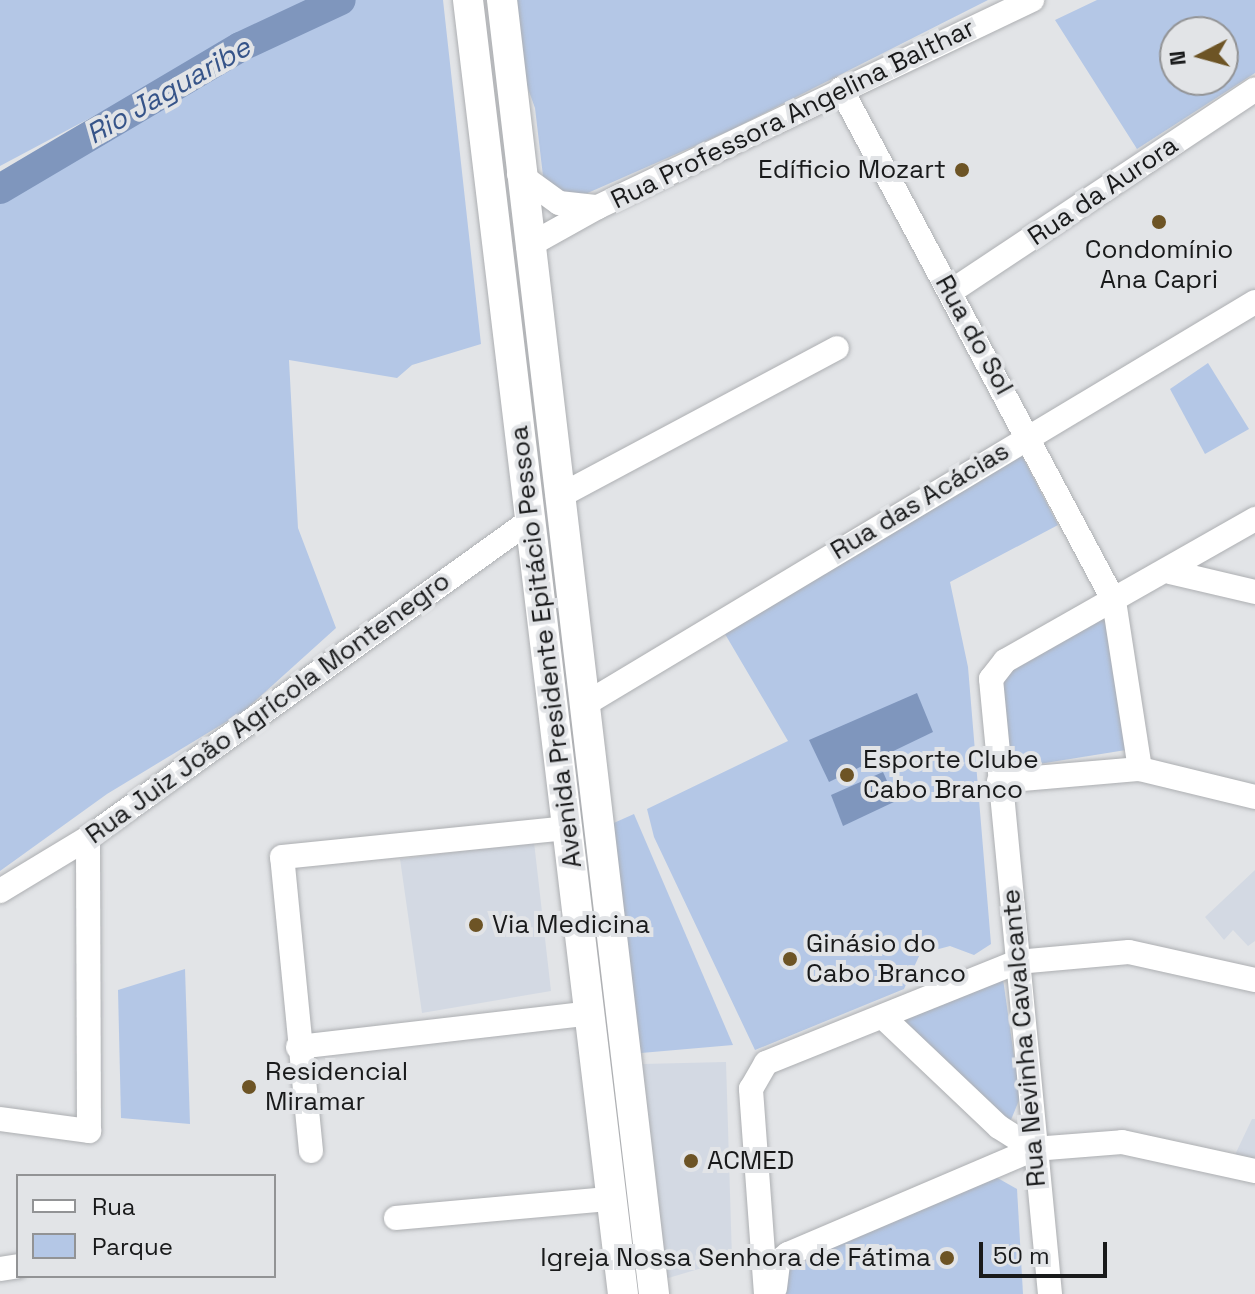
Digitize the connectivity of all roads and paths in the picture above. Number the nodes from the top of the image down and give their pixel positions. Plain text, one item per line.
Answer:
1 (502, 0) edge
2 (1032, 0) edge
3 (468, 1) edge
4 (841, 89) junction
5 (1255, 89) edge
6 (519, 174) junction
7 (598, 207) junction
8 (528, 246) junction
9 (950, 292) junction
10 (1255, 302) edge
11 (837, 348) dead end
12 (1029, 436) junction
13 (558, 497) junction
14 (532, 519) junction
15 (1255, 519) edge
16 (1170, 572) junction
17 (1255, 592) edge
18 (1114, 601) junction
19 (587, 703) junction
20 (1140, 769) junction
21 (999, 781) junction
22 (1255, 797) edge
23 (567, 828) junction
24 (88, 838) junction
25 (0, 891) edge
26 (1017, 962) junction
27 (1255, 980) edge
28 (591, 1013) junction
29 (884, 1018) junction
30 (298, 1047) junction
31 (0, 1119) edge
32 (1034, 1149) junction
33 (311, 1151) dead end
34 (1255, 1171) edge
35 (610, 1199) junction
36 (396, 1218) dead end
37 (777, 1251) junction
38 (623, 1294) edge
39 (654, 1294) edge
40 (766, 1294) edge
41 (776, 1294) edge
42 (1050, 1294) edge

1 - 6 main road, Avenida Presidente Epitácio Pessoa
2 - 4 street, Rua Professora Angelina Balthar
3 - 14 main road, Avenida Presidente Epitácio Pessoa
4 - 7 street, Rua Professora Angelina Balthar
4 - 9 street, Rua do Sol
5 - 9 street, Rua da Aurora
6 - 7 street
6 - 8 main road, Avenida Presidente Epitácio Pessoa
7 - 8 street, Rua Professora Angelina Balthar
8 - 13 main road, Avenida Presidente Epitácio Pessoa
9 - 12 street, Rua do Sol
10 - 12 street, Rua das Acácias
11 - 13 street
12 - 18 street, Rua do Sol
12 - 19 street, Rua das Acácias
13 - 19 main road, Avenida Presidente Epitácio Pessoa
14 - 23 main road, Avenida Presidente Epitácio Pessoa
14 - 24 street, Rua Juiz João Agrícola Montenegro
15 - 16 street
16 - 17 street
16 - 18 street
18 - 20 street, Rua do Sol
18 - 21 street, Rua Nevinha Cavalcante
19 - 39 main road, Avenida Presidente Epitácio Pessoa
20 - 21 street
20 - 22 street
21 - 26 street, Rua Nevinha Cavalcante
23 - 28 main road, Avenida Presidente Epitácio Pessoa
23 - 30 street
24 - 25 street, Rua Juiz João Agrícola Montenegro
24 - 31 street
26 - 27 street
26 - 29 street
26 - 32 street, Rua Nevinha Cavalcante
28 - 30 street
28 - 35 main road, Avenida Presidente Epitácio Pessoa
29 - 32 street
29 - 37 street
30 - 33 street
32 - 34 street
32 - 37 street
32 - 42 street, Rua Nevinha Cavalcante
35 - 36 street
35 - 38 main road, Avenida Presidente Epitácio Pessoa
37 - 40 street
37 - 41 street

